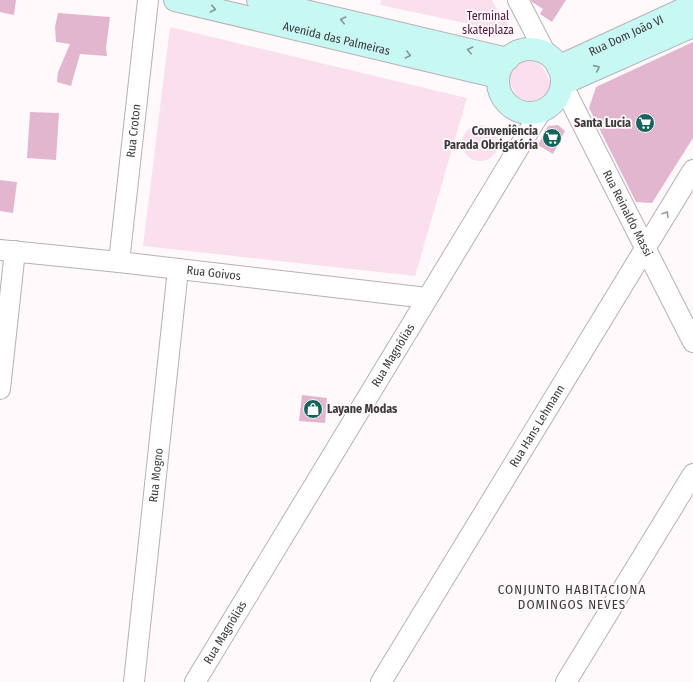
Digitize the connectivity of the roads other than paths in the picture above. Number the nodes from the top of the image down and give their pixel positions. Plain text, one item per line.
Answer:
1 (148, 0) edge
2 (175, 0) edge
3 (258, 0) edge
4 (518, 0) edge
5 (691, 0) edge
6 (693, 26) edge
7 (503, 68) junction
8 (556, 68) junction
9 (541, 111) junction
10 (693, 170) edge
11 (646, 247) junction
12 (7, 251) edge
13 (119, 262) junction
14 (178, 269) junction
15 (427, 298) junction
16 (693, 342) edge
17 (0, 389) edge
18 (693, 474) edge
19 (134, 682) edge
20 (195, 682) edge
21 (381, 682) edge
22 (566, 682) edge

1 - 13 street, Rua Croton
2 -> 7 street, Avenida das Palmeiras
7 -> 3 street, Avenida das Palmeiras
4 - 8 street, Rua Reinaldo Massi
5 - 8 street, Rua Dom João VI
8 -> 6 street, Rua Dom João VI
7 - 8 street
7 - 9 street
8 - 9 street
8 - 11 street, Rua Reinaldo Massi
9 - 15 street, Rua Magnólias
11 -> 10 street, Rua Hans Lehmann
11 - 16 street, Rua Reinaldo Massi
11 - 21 street, Rua Hans Lehmann
12 - 13 street, Rua Goivos
12 - 17 street
13 - 14 street, Rua Goivos
14 - 15 street, Rua Goivos
14 - 19 street, Rua Mogno
15 - 20 street, Rua Magnólias
18 - 22 street

